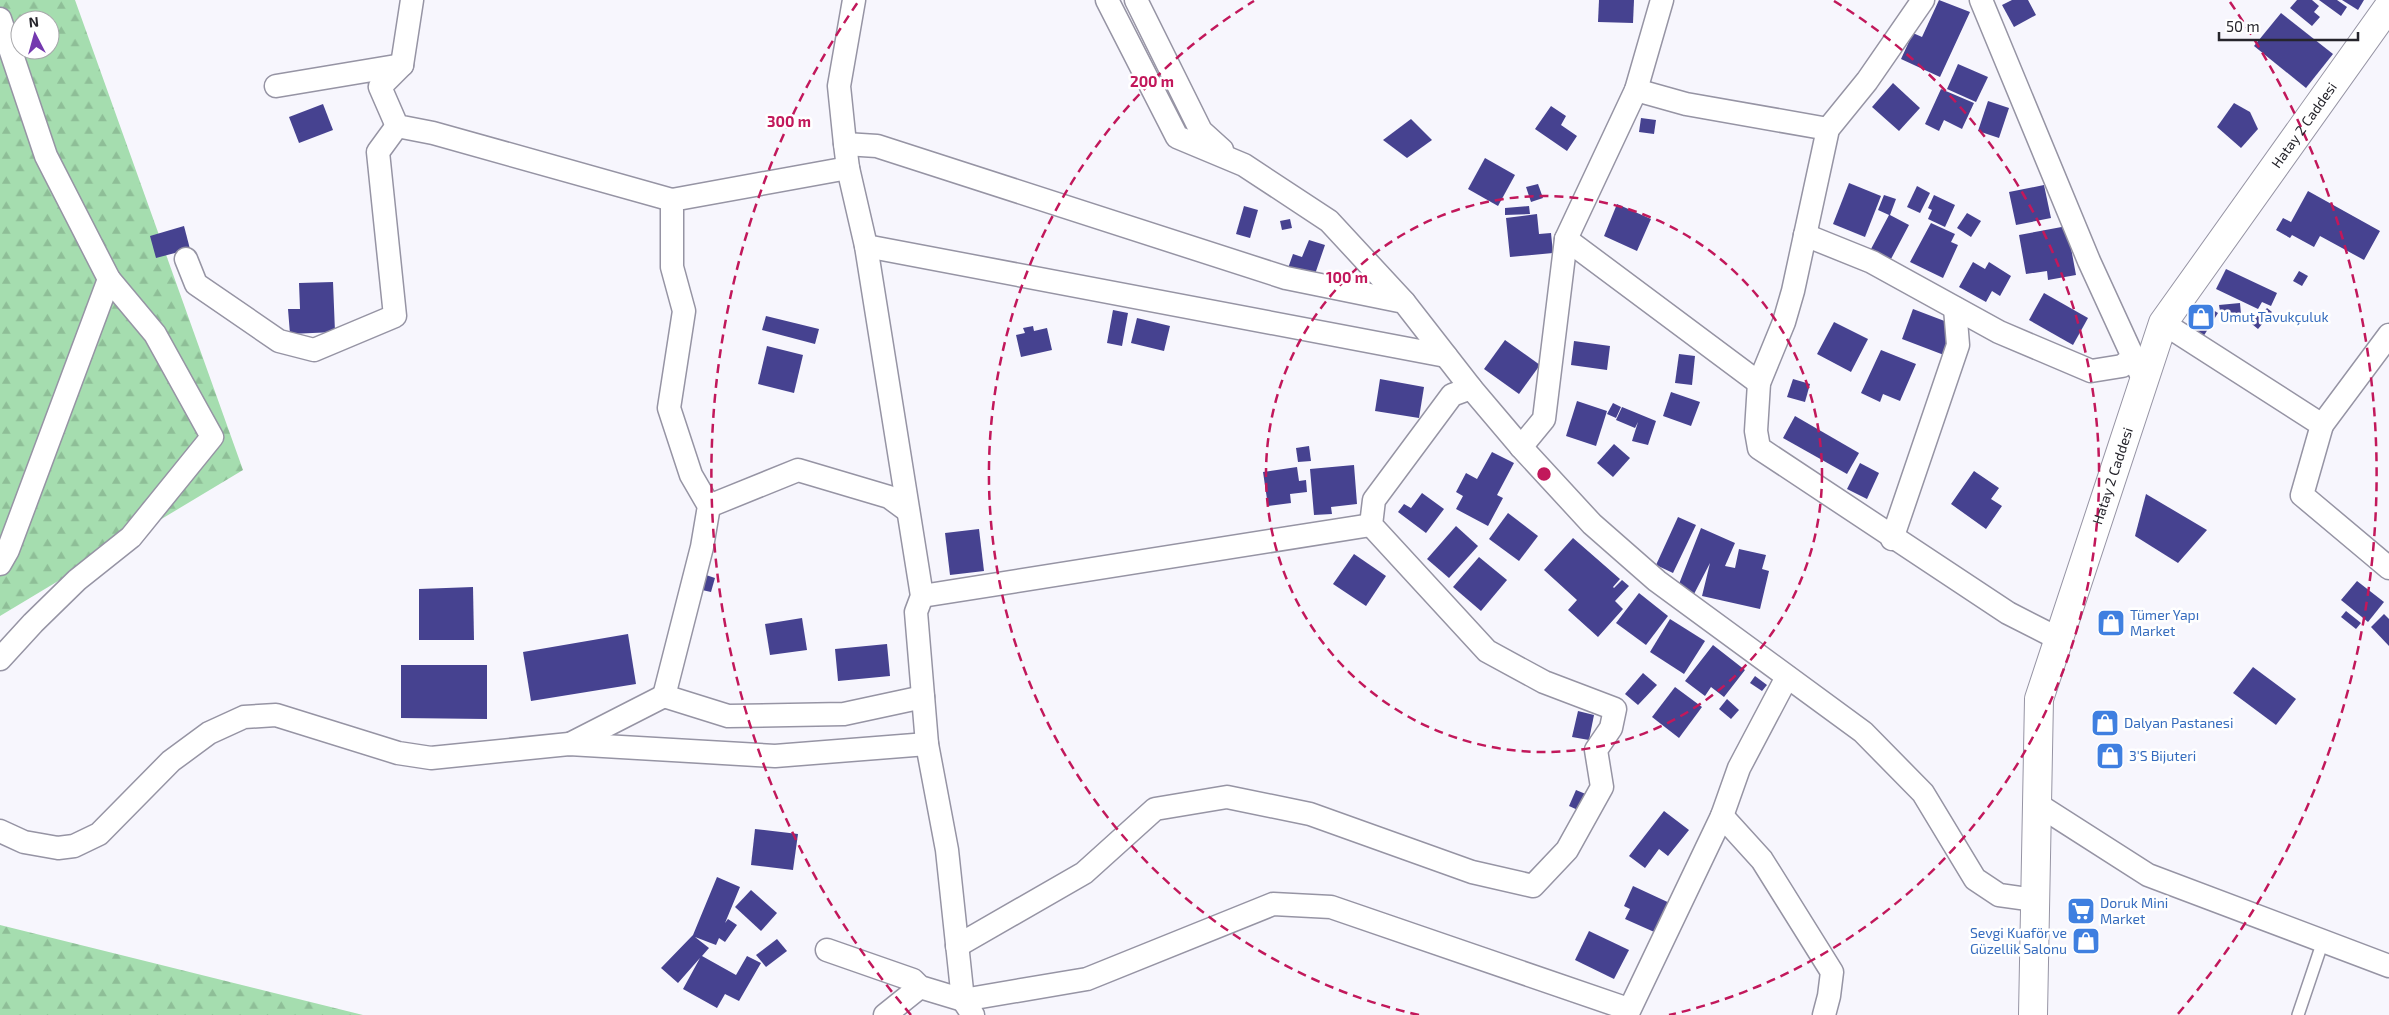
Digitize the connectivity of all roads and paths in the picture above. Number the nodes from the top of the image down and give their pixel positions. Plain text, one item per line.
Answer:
1 (412, 0) edge
2 (854, 0) edge
3 (1107, 0) edge
4 (1136, 0) edge
5 (1662, 0) edge
6 (1922, 0) edge
7 (1981, 0) edge
8 (2389, 6) edge
9 (0, 19) edge
10 (402, 65) junction
11 (276, 86) dead end
12 (1636, 90) junction
13 (397, 126) junction
14 (1828, 129) junction
15 (845, 144) junction
16 (848, 168) junction
17 (672, 200) junction
18 (1804, 235) junction
19 (1566, 239) junction
20 (866, 246) junction
21 (186, 259) dead end
22 (109, 279) junction
23 (1404, 302) junction
24 (1955, 308) junction
25 (2163, 323) junction
26 (2389, 335) edge
27 (1446, 356) junction
28 (2138, 369) junction
29 (1759, 382) junction
30 (1471, 388) junction
31 (2322, 425) junction
32 (1521, 447) junction
33 (709, 506) junction
34 (908, 511) junction
35 (1371, 525) junction
36 (1892, 539) junction
37 (0, 564) edge
38 (2389, 568) edge
39 (922, 596) junction
40 (2059, 639) junction
41 (0, 659) edge
42 (1787, 677) junction
43 (664, 696) junction
44 (923, 697) junction
45 (569, 744) junction
46 (927, 744) junction
47 (2037, 804) junction
48 (1722, 816) junction
49 (0, 831) edge
50 (2035, 900) junction
51 (2323, 942) junction
52 (958, 946) junction
53 (827, 950) dead end
54 (2389, 966) edge
55 (920, 987) junction
56 (968, 1007) edge
57 (1628, 1012) edge
58 (885, 1015) edge
59 (1824, 1015) edge
60 (2033, 1015) edge
61 (2298, 1015) edge

1 - 10 street
2 - 15 street
3 - 23 street
4 - 23 street
5 - 12 street
6 - 14 street
7 - 28 street
8 - 25 street, Hatay 2 Caddesi
9 - 22 street
10 - 11 street
10 - 13 street
12 - 14 street
12 - 19 street
13 - 17 street
13 - 21 street
14 - 18 street
15 - 16 street
15 - 23 street
16 - 17 street
16 - 20 street
17 - 33 street
18 - 24 street
18 - 29 street
19 - 29 street
19 - 32 street
20 - 27 street
20 - 34 street
22 - 37 street
22 - 41 street
23 - 27 street
24 - 28 street
24 - 36 street
25 - 28 street, Hatay 2 Caddesi
25 - 31 street
26 - 31 street
27 - 30 street
28 - 40 street, Hatay 2 Caddesi
29 - 36 street
30 - 32 street
30 - 35 street
31 - 38 street
32 - 42 street
33 - 34 street
33 - 43 street
34 - 39 street
35 - 39 street
35 - 52 street
36 - 40 street
39 - 44 street
40 - 47 street, Hatay 2 Caddesi
42 - 48 street
42 - 50 street
43 - 44 street
43 - 45 street
44 - 46 street
45 - 46 street
45 - 49 street
46 - 52 street
47 - 50 street, Hatay 2 Caddesi
47 - 51 street
48 - 57 street
48 - 59 street
50 - 60 street, Hatay 2 Caddesi
51 - 54 street
51 - 61 lane
52 - 56 street
53 - 55 street
55 - 56 street
55 - 58 street
56 - 57 street

